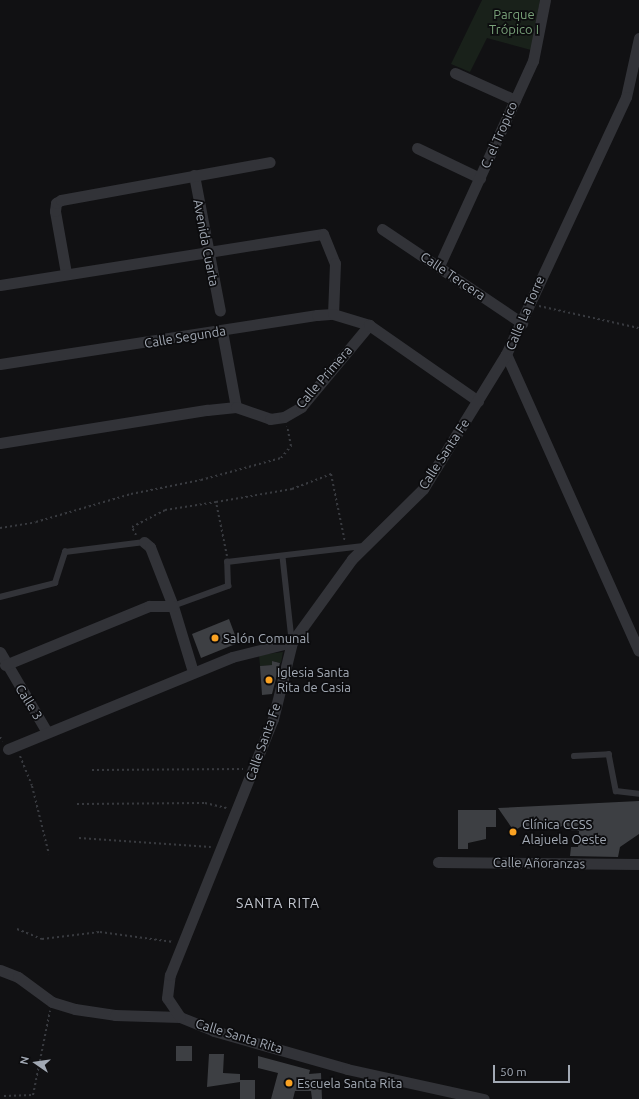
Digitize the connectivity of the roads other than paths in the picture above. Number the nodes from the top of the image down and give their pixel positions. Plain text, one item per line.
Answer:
1 (545, 0) edge
2 (639, 38) edge
3 (455, 72) dead end
4 (514, 100) junction
5 (417, 148) dead end
6 (270, 162) dead end
7 (194, 175) junction
8 (480, 178) junction
9 (382, 230) dead end
10 (208, 253) junction
11 (439, 266) junction
12 (66, 273) junction
13 (0, 285) edge
14 (220, 311) dead end
15 (333, 314) junction
16 (522, 323) junction
17 (369, 325) junction
18 (222, 331) junction
19 (506, 354) junction
20 (0, 364) edge
21 (478, 401) junction
22 (236, 407) junction
23 (0, 443) edge
24 (144, 542) joint
25 (363, 546) junction
26 (283, 557) junction
27 (0, 597) edge
28 (173, 606) junction
29 (292, 642) junction
30 (639, 651) edge
31 (0, 652) edge
32 (5, 665) junction
33 (193, 672) junction
34 (47, 732) junction
35 (11, 747) road end
36 (574, 756) dead end
37 (639, 794) edge
38 (438, 862) dead end
39 (639, 864) edge
40 (2, 970) edge
41 (180, 1017) junction
42 (484, 1099) edge

1 - 4 street, C. el Tropico
2 - 16 street, Calle La Torre
3 - 4 street
4 - 8 street, C. el Tropico
5 - 8 street
6 - 7 street
7 - 10 street, Avenida Cuarta
7 - 12 street
8 - 11 street, C. el Tropico
9 - 11 street, Calle Tercera
10 - 12 street
10 - 14 street, Avenida Cuarta
10 - 15 street
11 - 16 street, Calle Tercera
12 - 13 street
15 - 17 street, Calle Segunda
15 - 18 street, Calle Segunda
16 - 19 street, Calle La Torre
17 - 21 street
17 - 22 street, Calle Primera
18 - 20 street, Calle Segunda
18 - 22 street
19 - 21 street, Calle Santa Fe
19 - 30 street, Calle La Torre
21 - 25 street, Calle Santa Fe
22 - 23 street, Calle Primera
24 - 27 lane
24 - 28 street
25 - 26 lane
25 - 29 street, Calle Santa Fe
26 - 28 lane
26 - 29 lane
28 - 32 street
28 - 33 street
29 - 33 street
29 - 41 street, Calle Santa Fe
31 - 32 street, Calle 3
32 - 34 street, Calle 3
33 - 34 street
34 - 35 street
36 - 37 lane
38 - 39 street, Calle Añoranzas
40 - 41 street, Calle Santa Rita
41 - 42 street, Calle Santa Rita

